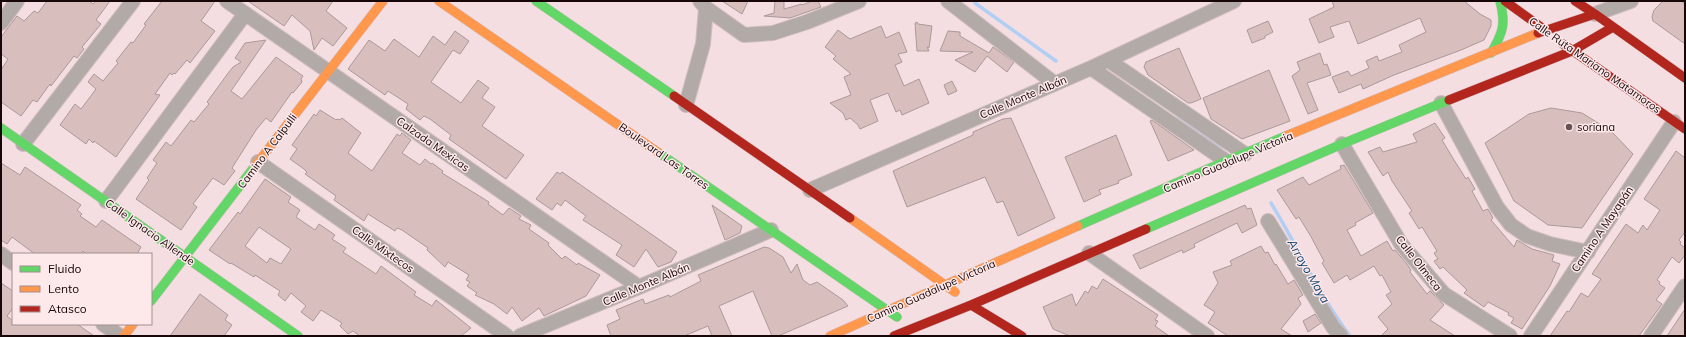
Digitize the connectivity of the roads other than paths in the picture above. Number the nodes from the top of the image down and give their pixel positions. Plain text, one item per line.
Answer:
1 (17, 1) edge
2 (133, 1) edge
3 (226, 1) edge
4 (383, 1) edge
5 (439, 1) edge
6 (859, 1) edge
7 (948, 1) edge
8 (1234, 1) edge
9 (1500, 1) edge
10 (1505, 1) edge
11 (1575, 1) edge
12 (1631, 1) edge
13 (541, 2) edge
14 (703, 5) edge
15 (245, 14) junction
16 (1594, 14) junction
17 (1, 23) edge
18 (1613, 27) junction
19 (1545, 30) junction
20 (1572, 51) junction
21 (1491, 53) junction
22 (1108, 60) junction
23 (1091, 68) junction
24 (328, 71) junction
25 (1685, 78) edge
26 (1054, 84) junction
27 (1441, 103) junction
28 (686, 105) junction
29 (1680, 125) edge
30 (1, 128) edge
31 (23, 144) junction
32 (1342, 144) junction
33 (1245, 154) junction
34 (1226, 161) junction
35 (258, 162) junction
36 (810, 190) junction
37 (106, 201) junction
38 (1268, 220) dead end
39 (771, 230) junction
40 (1588, 252) junction
41 (1090, 253) junction
42 (1, 254) edge
43 (185, 257) junction
44 (12, 262) edge
45 (945, 285) junction
46 (1685, 286) edge
47 (639, 287) junction
48 (152, 300) edge
49 (971, 305) junction
50 (888, 312) junction
51 (104, 325) edge
52 (132, 325) edge
53 (913, 328) junction
54 (120, 336) edge
55 (124, 336) edge
56 (298, 336) edge
57 (507, 336) edge
58 (520, 336) edge
59 (830, 336) edge
60 (894, 336) edge
61 (924, 336) edge
62 (1022, 336) edge
63 (1207, 336) edge
64 (1341, 336) edge
65 (1510, 336) edge
66 (1531, 336) edge
67 (1651, 336) edge

1 - 17 street
2 - 31 street
3 - 15 street, Calzada Mexicas
4 - 24 main road, Camino A Calpulli
5 - 39 main road, Boulevard Las Torres
6 - 14 street
7 - 26 street
8 - 22 street, Calle Monte Albán
9 - 21 main road
10 - 19 main road, Calle Ruta Mariano Matamoros
11 - 16 main road
12 - 16 street, Camino Guadalupe Victoria
12 - 18 street, Camino Guadalupe Victoria
13 - 28 main road
14 - 28 street
15 - 24 street, Calzada Mexicas
15 - 37 street
16 - 18 main road
16 - 19 main road, Camino Guadalupe Victoria
18 - 20 main road, Camino Guadalupe Victoria
18 - 25 main road
19 - 20 main road, Calle Ruta Mariano Matamoros
19 - 21 main road, Camino Guadalupe Victoria
20 - 27 main road, Camino Guadalupe Victoria
20 - 29 main road, Calle Ruta Mariano Matamoros
21 - 33 main road, Camino Guadalupe Victoria
22 - 23 street, Calle Monte Albán
22 - 33 street
23 - 26 street, Calle Monte Albán
23 - 34 street
24 - 35 main road, Camino A Calpulli
24 - 47 street, Calzada Mexicas
26 - 36 street, Calle Monte Albán
27 - 32 main road, Camino Guadalupe Victoria
27 - 40 street
28 - 36 main road
29 - 40 street, Camino A Mayapán
30 - 31 main road, Calle Ignacio Allende
31 - 37 main road, Calle Ignacio Allende
32 - 41 main road, Camino Guadalupe Victoria
32 - 65 street, Calle Olmeca
33 - 34 main road, Camino Guadalupe Victoria
34 - 45 main road, Camino Guadalupe Victoria
35 - 43 main road, Camino A Calpulli
35 - 57 street, Calle Mixtecos
36 - 45 main road
37 - 43 main road, Calle Ignacio Allende
38 - 64 street
39 - 47 street, Calle Monte Albán
39 - 50 main road, Boulevard Las Torres
40 - 66 street, Camino A Mayapán
41 - 49 main road, Camino Guadalupe Victoria
41 - 63 street
42 - 44 street
43 - 48 main road, Camino A Calpulli
43 - 56 main road, Calle Ignacio Allende
45 - 49 main road
45 - 50 main road, Camino Guadalupe Victoria
46 - 67 street
47 - 58 street, Calle Monte Albán
49 - 53 main road, Camino Guadalupe Victoria
49 - 62 main road
50 - 53 main road, Boulevard Las Torres
50 - 59 main road, Camino Guadalupe Victoria
51 - 54 street
52 - 55 main road
53 - 60 main road, Camino Guadalupe Victoria
53 - 61 main road, Boulevard Las Torres

